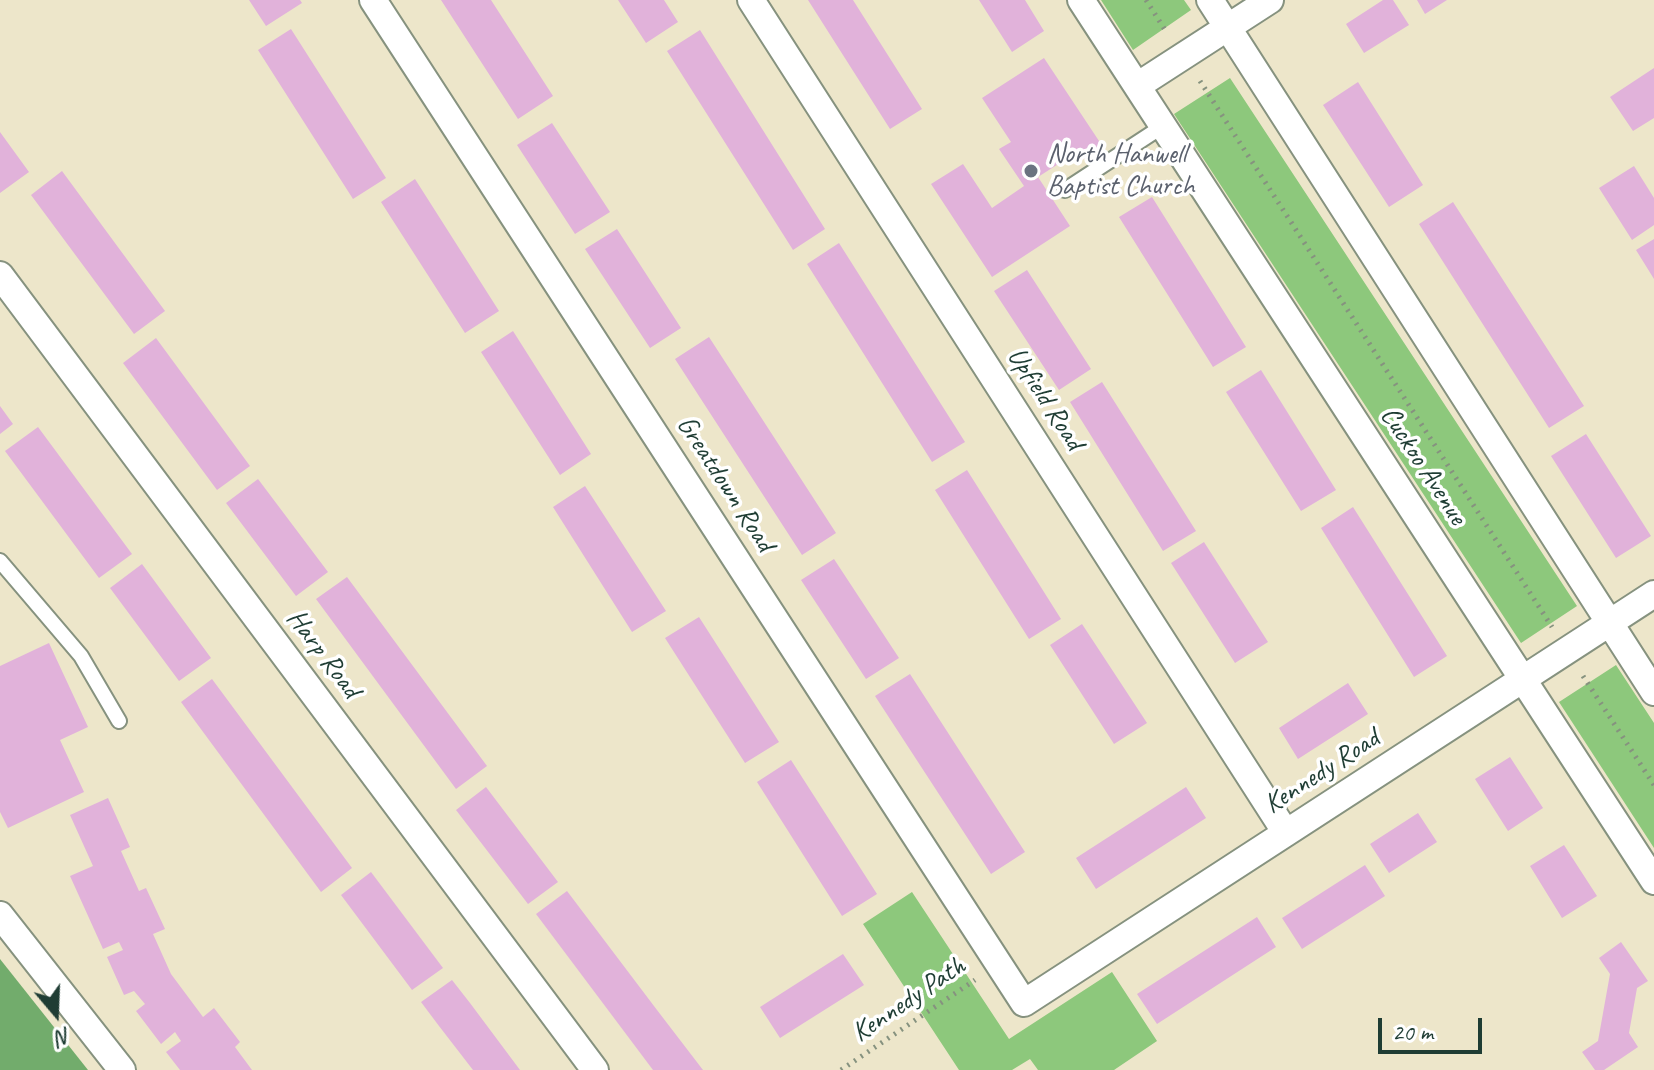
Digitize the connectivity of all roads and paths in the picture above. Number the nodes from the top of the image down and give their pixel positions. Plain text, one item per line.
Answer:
1 (373, 0) edge
2 (751, 0) edge
3 (1081, 0) edge
4 (1146, 0) edge
5 (1210, 0) edge
6 (1270, 0) edge
7 (1227, 27) junction
8 (1171, 39) dead end
9 (1200, 80) dead end
10 (1137, 86) junction
11 (1163, 126) junction
12 (1065, 190) dead end
13 (0, 275) edge
14 (0, 561) edge
15 (1654, 594) edge
16 (1610, 623) junction
17 (1554, 631) dead end
18 (1581, 673) dead end
19 (1523, 679) junction
20 (1654, 692) edge
21 (119, 721) dead end
22 (1654, 785) edge
23 (1286, 833) junction
24 (1654, 881) edge
25 (0, 915) edge
26 (999, 964) junction
27 (1024, 1003) joint
28 (122, 1070) edge
29 (595, 1070) edge
30 (841, 1070) edge

1 - 26 street, Greatdown Road
2 - 23 street, Upfield Road
3 - 10 street, Cuckoo Avenue
4 - 8 path
5 - 7 street
6 - 7 street
7 - 10 street
7 - 16 street
9 - 17 path, Cuckoo Avenue
10 - 11 street, Cuckoo Avenue
11 - 12 lane
11 - 19 street, Cuckoo Avenue
13 - 29 street, Harp Road
14 - 21 lane
15 - 16 street, Kennedy Road
16 - 19 street, Kennedy Road
16 - 20 street
18 - 22 path
19 - 23 street, Kennedy Road
19 - 24 street, Cuckoo Avenue
23 - 27 street, Kennedy Road
25 - 28 street
26 - 27 street, Greatdown Road
26 - 30 path, Kennedy Path

